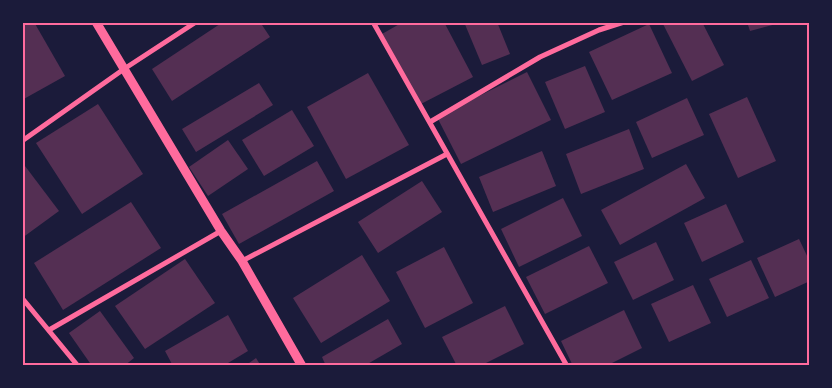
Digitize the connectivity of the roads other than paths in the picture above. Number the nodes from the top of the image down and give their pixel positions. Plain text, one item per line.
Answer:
1 (96, 22) edge
2 (196, 22) edge
3 (373, 22) edge
4 (624, 22) edge
5 (124, 69) junction
6 (430, 122) junction
7 (22, 141) edge
8 (447, 154) junction
9 (221, 231) junction
10 (242, 261) junction
11 (22, 298) edge
12 (50, 330) junction
13 (78, 366) edge
14 (302, 366) edge
15 (567, 366) edge

1 - 5 street
2 - 5 street
3 - 6 street
4 - 6 street
5 - 7 street
5 - 9 street
6 - 8 street
8 - 10 street
8 - 15 street
9 - 10 street
9 - 12 street
10 - 14 street
11 - 12 street
12 - 13 street

